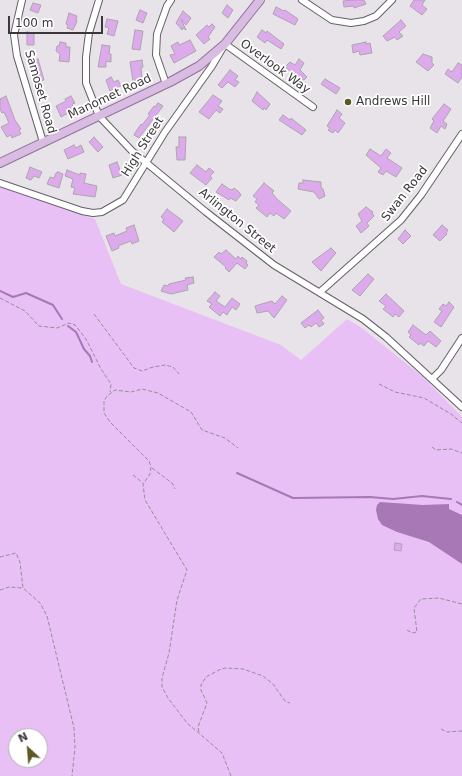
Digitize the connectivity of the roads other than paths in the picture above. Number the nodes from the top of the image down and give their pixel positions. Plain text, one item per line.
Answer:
1 (22, 0) edge
2 (99, 0) edge
3 (171, 0) edge
4 (260, 0) edge
5 (302, 0) edge
6 (392, 0) edge
7 (225, 44) junction
8 (166, 84) junction
9 (313, 107) dead end
10 (98, 116) junction
11 (462, 134) edge
12 (43, 142) junction
13 (146, 162) junction
14 (0, 163) edge
15 (0, 183) edge
16 (320, 292) junction
17 (462, 338) edge
18 (432, 379) junction
19 (462, 407) edge

1 - 12 street, Samoset Road
2 - 10 street, Arlington Street
3 - 8 street
4 - 7 main road, High Street
5 - 6 street
7 - 8 main road, Manomet Road
7 - 9 street, Overlook Way
7 - 13 street, High Street
8 - 10 main road, Manomet Road
10 - 12 main road, Manomet Road
10 - 13 street, Arlington Street
11 - 16 street, Swan Road
12 - 14 main road, Manomet Road
13 - 15 street, High Street
13 - 16 street, Arlington Street
16 - 18 street, Arlington Street
17 - 18 street
18 - 19 street, Arlington Street

